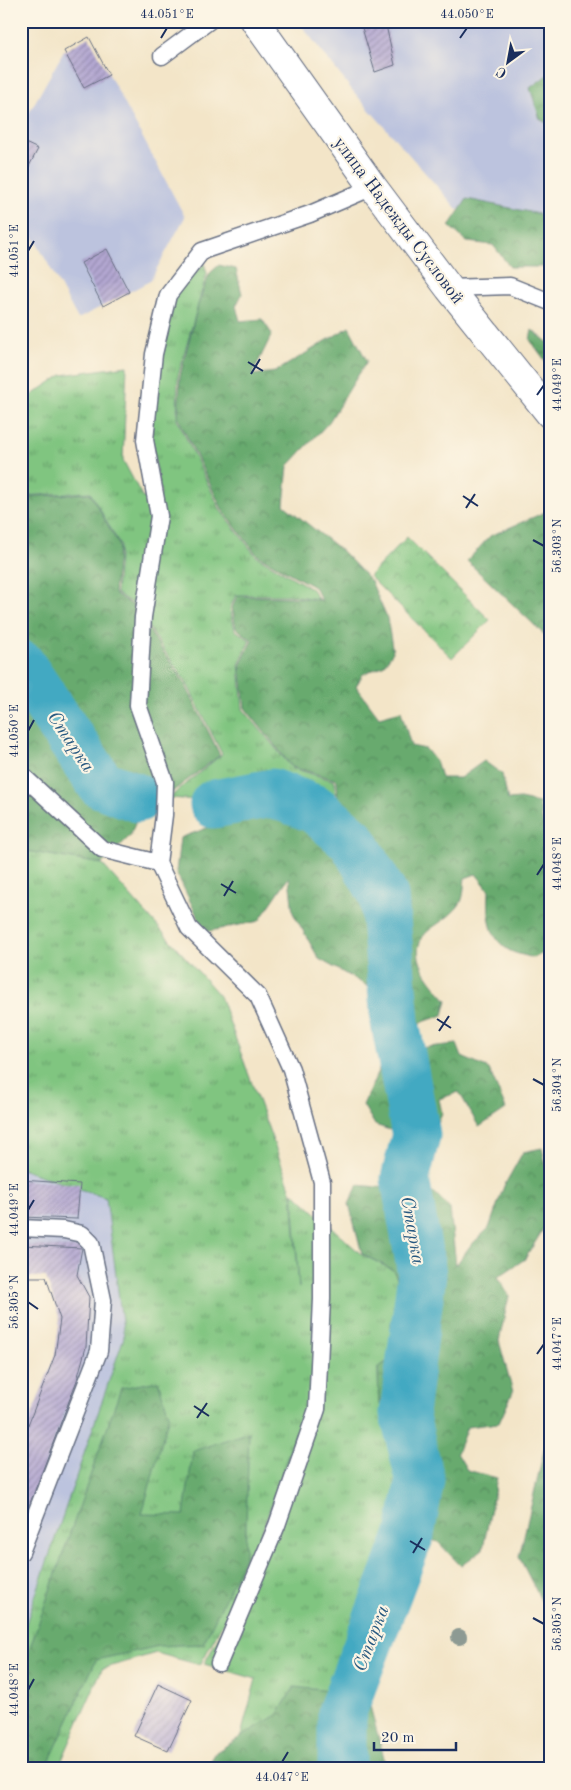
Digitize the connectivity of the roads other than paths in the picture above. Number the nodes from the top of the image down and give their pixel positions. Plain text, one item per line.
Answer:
1 (209, 21) edge
2 (255, 21) edge
3 (162, 56) dead end
4 (372, 187) junction
5 (449, 288) junction
6 (550, 302) edge
7 (550, 414) edge
8 (21, 774) edge
9 (158, 863) junction
10 (21, 1228) edge
11 (21, 1552) edge
12 (219, 1663) dead end

1 - 3 lane
2 - 4 main road, улица Надежды Сусловой
4 - 5 main road, улица Надежды Сусловой
4 - 9 lane
5 - 6 lane
5 - 7 main road, улица Надежды Сусловой
8 - 9 lane
9 - 12 lane
10 - 11 lane

